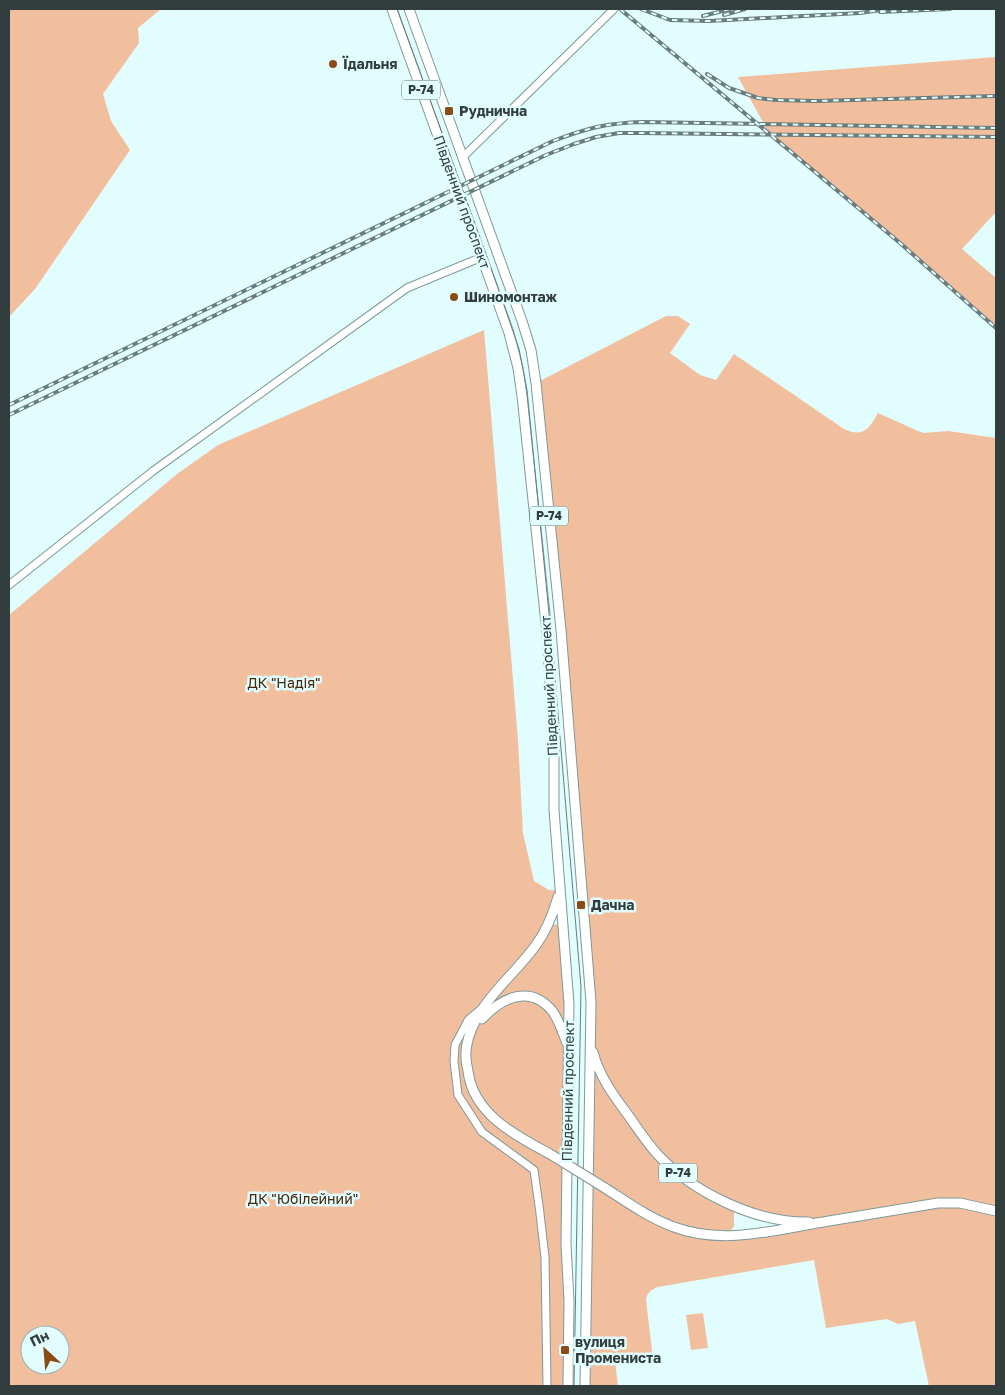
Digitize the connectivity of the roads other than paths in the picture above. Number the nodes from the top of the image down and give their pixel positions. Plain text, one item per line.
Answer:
1 (392, 9) edge
2 (409, 9) edge
3 (614, 9) edge
4 (462, 158) junction
5 (482, 258) junction
6 (9, 585) edge
7 (560, 891) junction
8 (488, 1003) junction
9 (469, 1037) junction
10 (591, 1043) junction
11 (570, 1049) junction
12 (996, 1211) edge
13 (827, 1221) junction
14 (547, 1386) edge
15 (568, 1386) edge
16 (585, 1386) edge

1 - 5 main road, Південний проспект / Р-74
2 - 4 main road, Південний проспект / Р-74
3 - 4 street
4 - 10 main road, Південний проспект / Р-74
5 - 6 street
5 - 7 main road, Південний проспект / Р-74
7 - 8 main road, Р-74
7 - 11 main road, Південний проспект
8 - 9 main road, Р-74
8 - 14 street
9 - 11 main road
9 - 13 main road, Р-74, bridge
10 - 13 main road, Р-74
10 - 16 main road, Південний проспект
11 - 15 main road, Південний проспект
12 - 13 main road, Р-74

